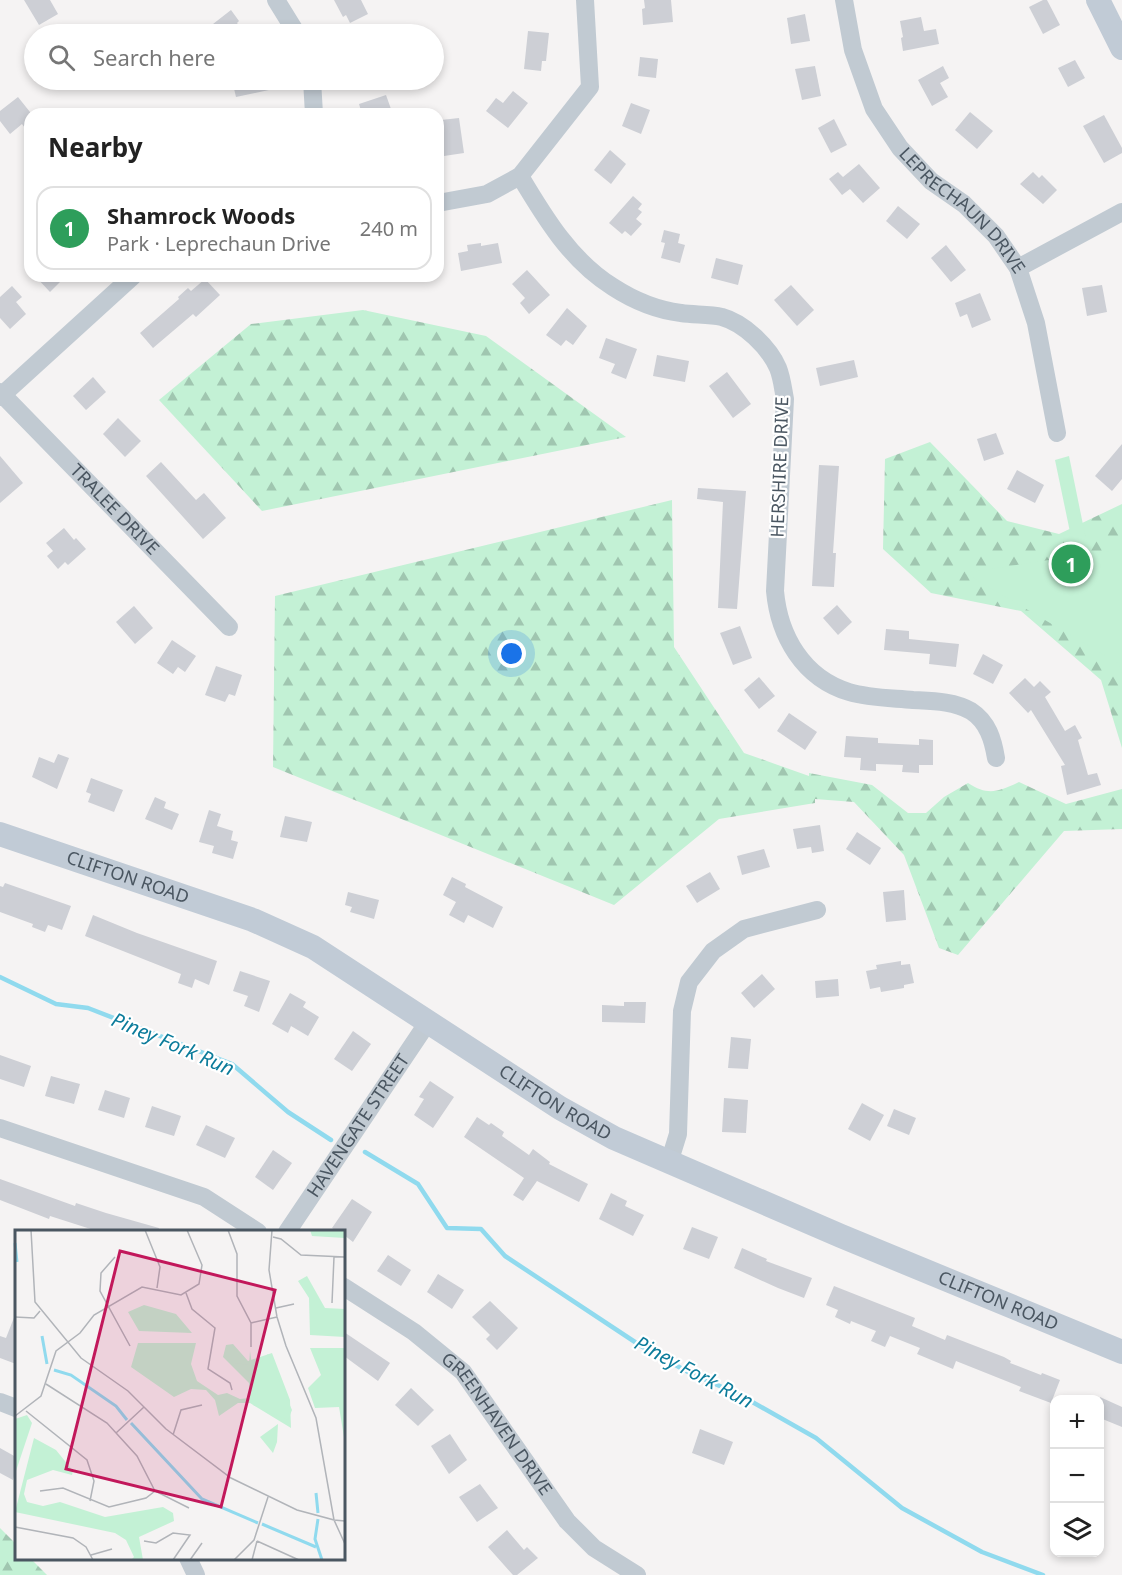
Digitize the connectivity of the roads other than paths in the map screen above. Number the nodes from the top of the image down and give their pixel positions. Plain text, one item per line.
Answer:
1 (276, 0) edge
2 (585, 0) edge
3 (844, 0) edge
4 (1098, 0) edge
5 (291, 24) edge
6 (1122, 48) edge
7 (313, 90) edge
8 (314, 108) edge
9 (520, 176) junction
10 (444, 202) edge
11 (1122, 212) edge
12 (1018, 268) junction
13 (126, 282) edge
14 (1, 394) edge
15 (1057, 433) dead end
16 (229, 627) dead end
17 (996, 758) dead end
18 (0, 834) edge
19 (817, 910) dead end
20 (428, 1022) junction
21 (0, 1128) edge
22 (669, 1163) junction
23 (255, 1230) edge
24 (288, 1230) edge
25 (345, 1288) edge
26 (1122, 1352) edge
27 (0, 1402) edge
28 (15, 1408) edge
29 (189, 1560) edge
30 (196, 1575) edge
31 (637, 1575) edge

1 - 5 street
2 - 9 street
3 - 12 street, LEPRECHAUN DRIVE
4 - 6 main road
7 - 8 street
9 - 10 street
9 - 17 street, HERSHIRE DRIVE
11 - 12 street
12 - 15 street, LEPRECHAUN DRIVE
13 - 14 street
14 - 16 street, TRALEE DRIVE
18 - 20 main road, CLIFTON ROAD
19 - 22 street
20 - 22 main road, CLIFTON ROAD
20 - 24 street, HAVENGATE STREET
21 - 23 street
22 - 26 main road, CLIFTON ROAD
25 - 31 street, GREENHAVEN DRIVE
27 - 28 street
29 - 30 street

